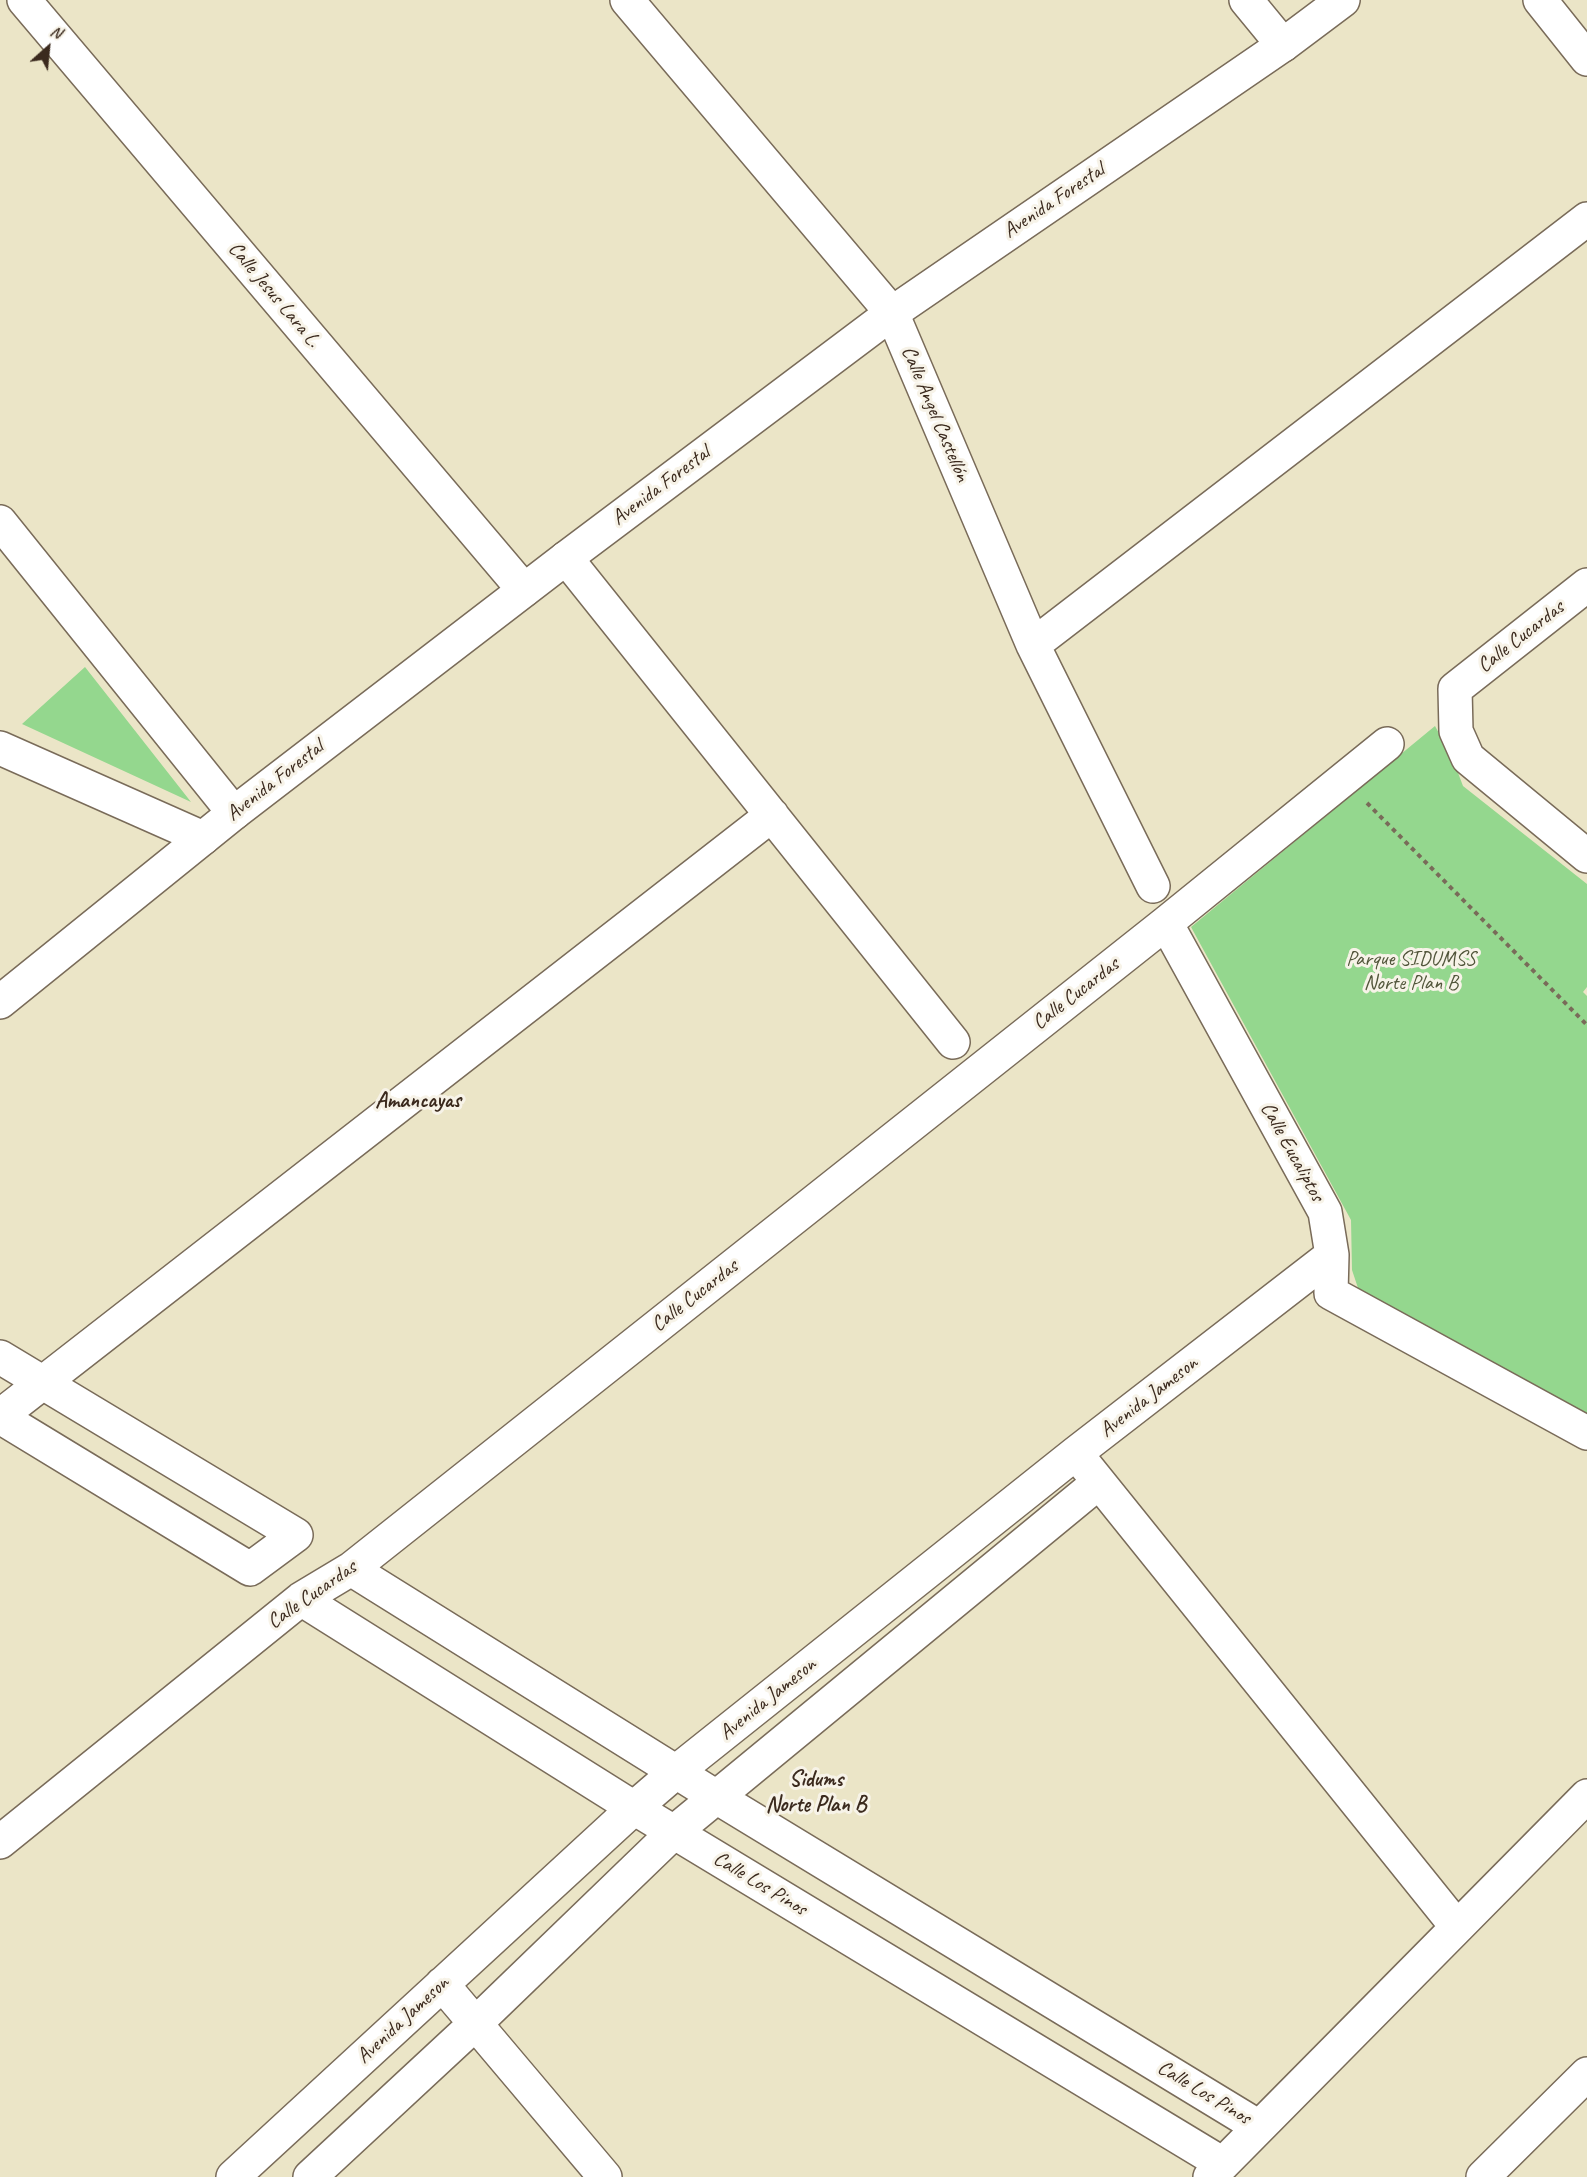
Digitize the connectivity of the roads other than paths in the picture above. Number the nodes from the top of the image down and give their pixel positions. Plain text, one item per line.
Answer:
1 (24, 0) edge
2 (627, 0) edge
3 (1246, 0) edge
4 (1343, 0) edge
5 (1540, 0) edge
6 (1283, 45) junction
7 (1587, 59) edge
8 (1587, 219) edge
9 (892, 313) junction
10 (0, 522) edge
11 (566, 558) junction
12 (1587, 585) edge
13 (524, 590) junction
14 (1033, 645) junction
15 (1387, 744) dead end
16 (0, 748) edge
17 (234, 813) junction
18 (772, 815) junction
19 (203, 838) junction
20 (1587, 856) edge
21 (1154, 886) dead end
22 (1166, 923) junction
23 (0, 1002) edge
24 (953, 1042) dead end
25 (1332, 1255) junction
26 (0, 1357) edge
27 (42, 1383) junction
28 (0, 1416) edge
29 (1587, 1433) edge
30 (1076, 1453) junction
31 (1098, 1482) junction
32 (351, 1569) junction
33 (301, 1599) junction
34 (676, 1771) junction
35 (1587, 1796) edge
36 (718, 1798) junction
37 (634, 1808) junction
38 (674, 1833) junction
39 (0, 1842) edge
40 (1457, 1927) junction
41 (442, 1984) junction
42 (476, 2023) junction
43 (1587, 2074) edge
44 (1259, 2127) junction
45 (1216, 2170) edge
46 (233, 2177) edge
47 (310, 2177) edge
48 (604, 2177) edge
49 (1483, 2177) edge

1 - 13 street, Calle Jesus Lara L.
2 - 9 street, Calle Angel Castellón
3 - 6 street
4 - 6 street, Avenida Forestal
5 - 7 street
6 - 9 street, Avenida Forestal
8 - 14 street
9 - 11 street, Avenida Forestal
9 - 14 street, Calle Angel Castellón
10 - 17 street
11 - 13 street, Avenida Forestal
11 - 18 street
12 - 20 street, Calle Cucardas
13 - 17 street, Avenida Forestal
14 - 21 street, Calle Angel Castellón
15 - 22 street, Calle Cucardas
16 - 19 street
17 - 19 street, Avenida Forestal
18 - 24 street
18 - 27 street
19 - 23 street, Avenida Forestal
22 - 25 street, Calle Eucaliptos
22 - 32 street, Calle Cucardas
25 - 29 street, Calle Eucaliptos
25 - 30 street, Avenida Jameson
26 - 27 street
27 - 28 street
27 - 28 street
30 - 31 street
30 - 34 street, Avenida Jameson
31 - 36 street, Avenida Jameson
31 - 40 street
32 - 33 street, Calle Cucardas
32 - 34 street, Calle Los Pinos
33 - 37 street, Calle Los Pinos
33 - 39 street, Calle Cucardas
34 - 36 street, Calle Los Pinos
34 - 37 street, Avenida Jameson
35 - 40 street
36 - 38 street, Avenida Jameson
36 - 44 street, Calle Los Pinos
37 - 38 street, Calle Los Pinos
37 - 41 street, Avenida Jameson
38 - 42 street, Avenida Jameson
38 - 45 street, Calle Los Pinos
40 - 44 street
41 - 42 street
41 - 46 street, Avenida Jameson
42 - 47 street, Avenida Jameson
42 - 48 street
43 - 49 street
44 - 45 street

